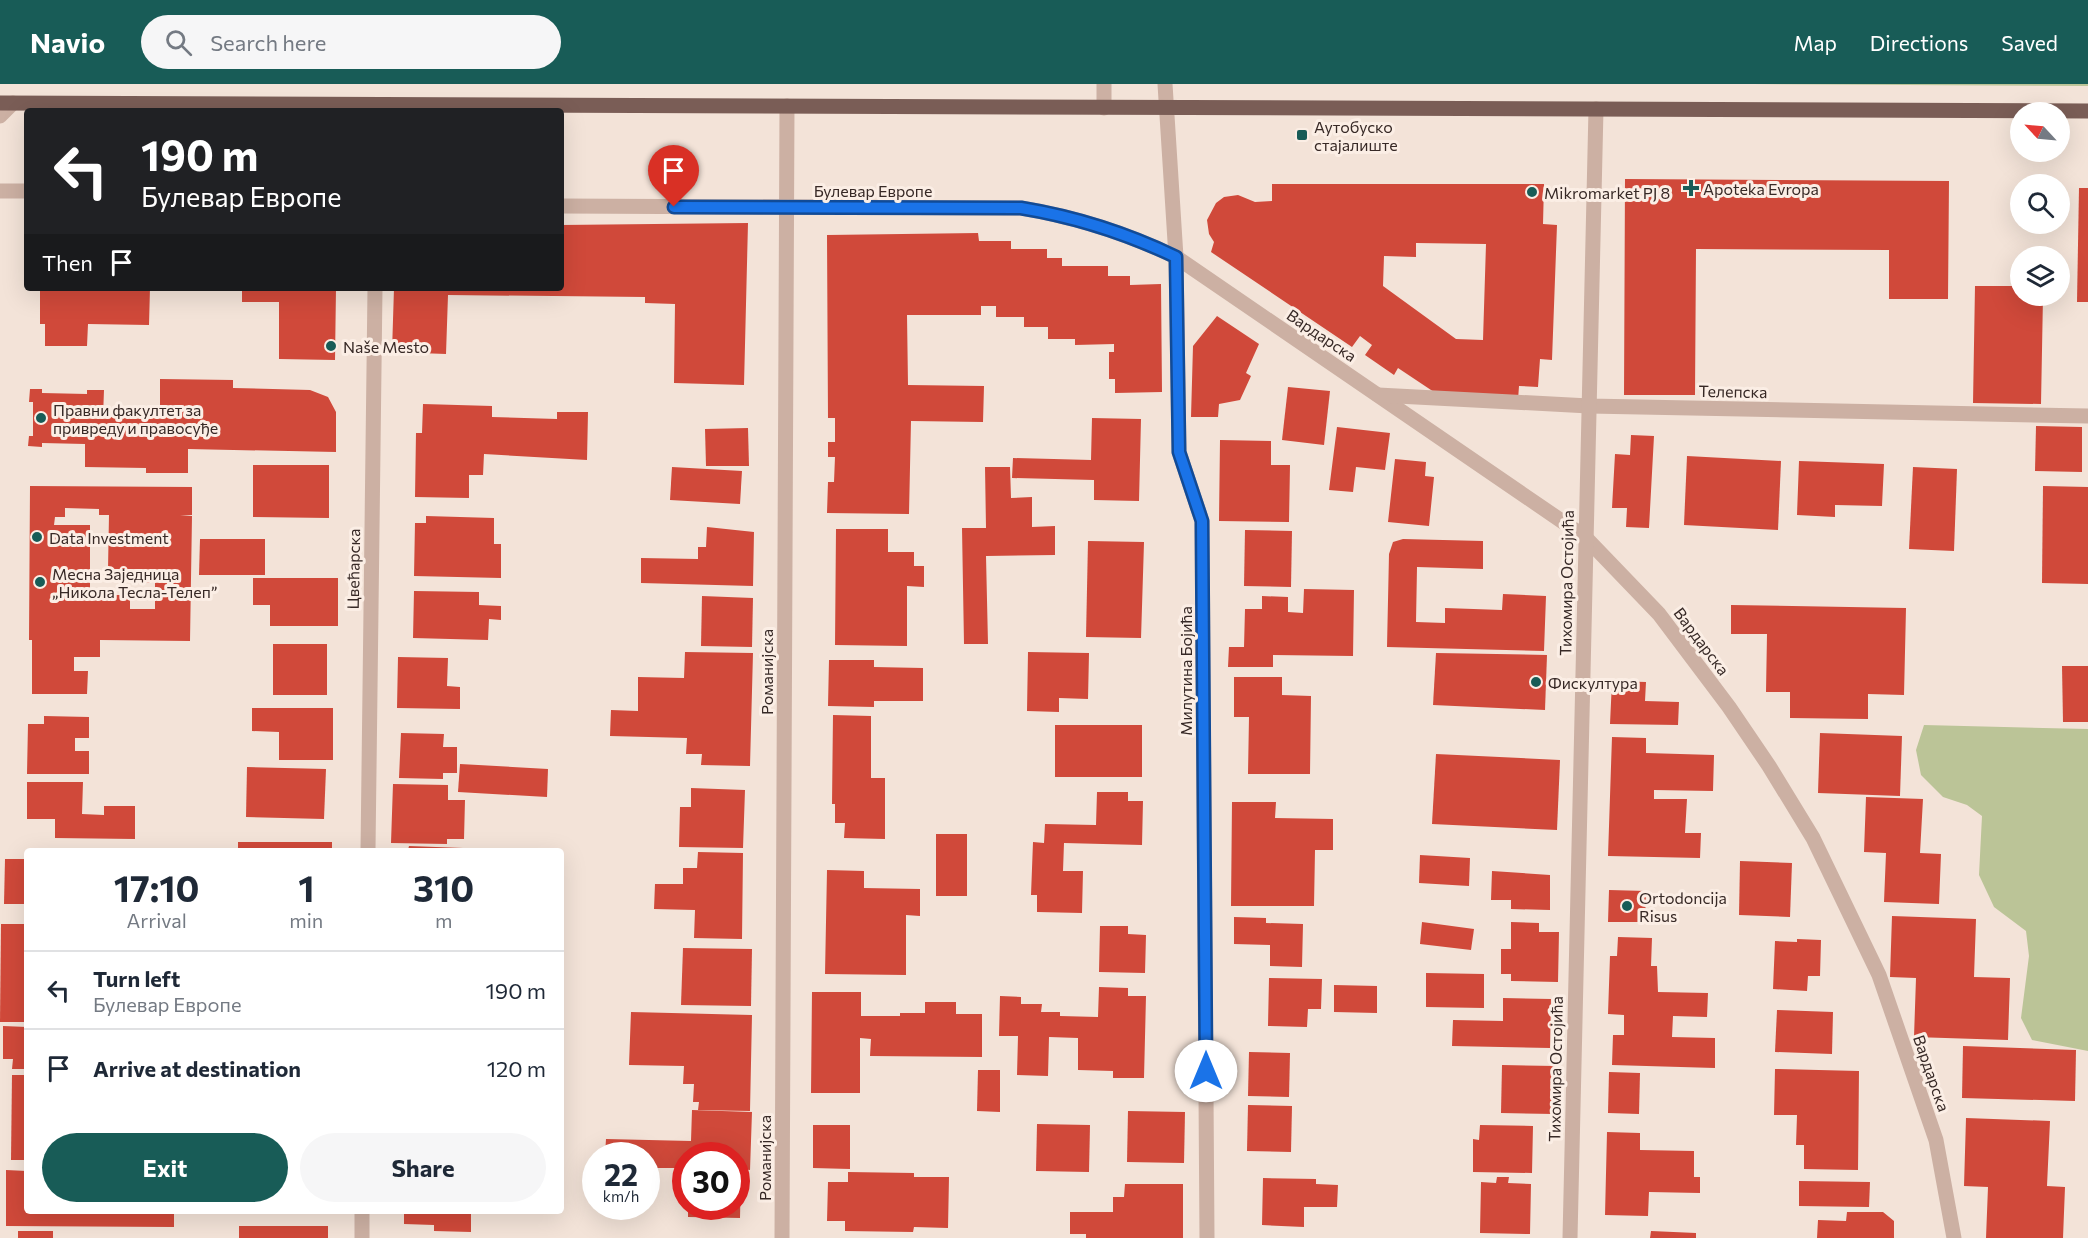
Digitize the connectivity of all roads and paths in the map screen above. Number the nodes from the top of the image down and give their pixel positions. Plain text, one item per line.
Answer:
1 (1104, 84) edge
2 (1165, 84) edge
3 (7, 103) edge
4 (787, 106) junction
5 (1104, 108) junction
6 (1167, 108) junction
7 (1596, 109) junction
8 (2088, 111) edge
9 (0, 116) edge
10 (0, 191) edge
11 (24, 191) edge
12 (564, 206) edge
13 (786, 208) junction
14 (1176, 257) junction
15 (375, 291) edge
16 (1378, 395) junction
17 (1589, 406) junction
18 (2088, 417) edge
19 (1585, 537) junction
20 (368, 848) edge
21 (362, 1214) edge
22 (362, 1238) edge
23 (782, 1238) edge
24 (1207, 1238) edge
25 (1570, 1238) edge
26 (1954, 1238) edge

1 - 5 street
2 - 6 street, Милутина Бојића
3 - 4 main road
3 - 9 street
4 - 5 main road
4 - 13 street, Романијска
5 - 6 main road
6 - 7 main road
6 - 14 street, Милутина Бојића
7 - 8 main road
7 - 17 street, Тихомира Остојића
10 - 11 street
12 - 13 street, Булевар Европе
13 - 14 street, Булевар Европе
13 - 23 street, Романијска
14 - 16 street, Вардарска
14 - 24 street, Милутина Бојића
15 - 20 street, Цвећарска
16 - 17 street, Телепска
16 - 19 street, Вардарска
17 - 18 street, Телепска
17 - 19 street, Тихомира Остојића
19 - 25 street, Тихомира Остојића
19 - 26 street, Вардарска
21 - 22 street

